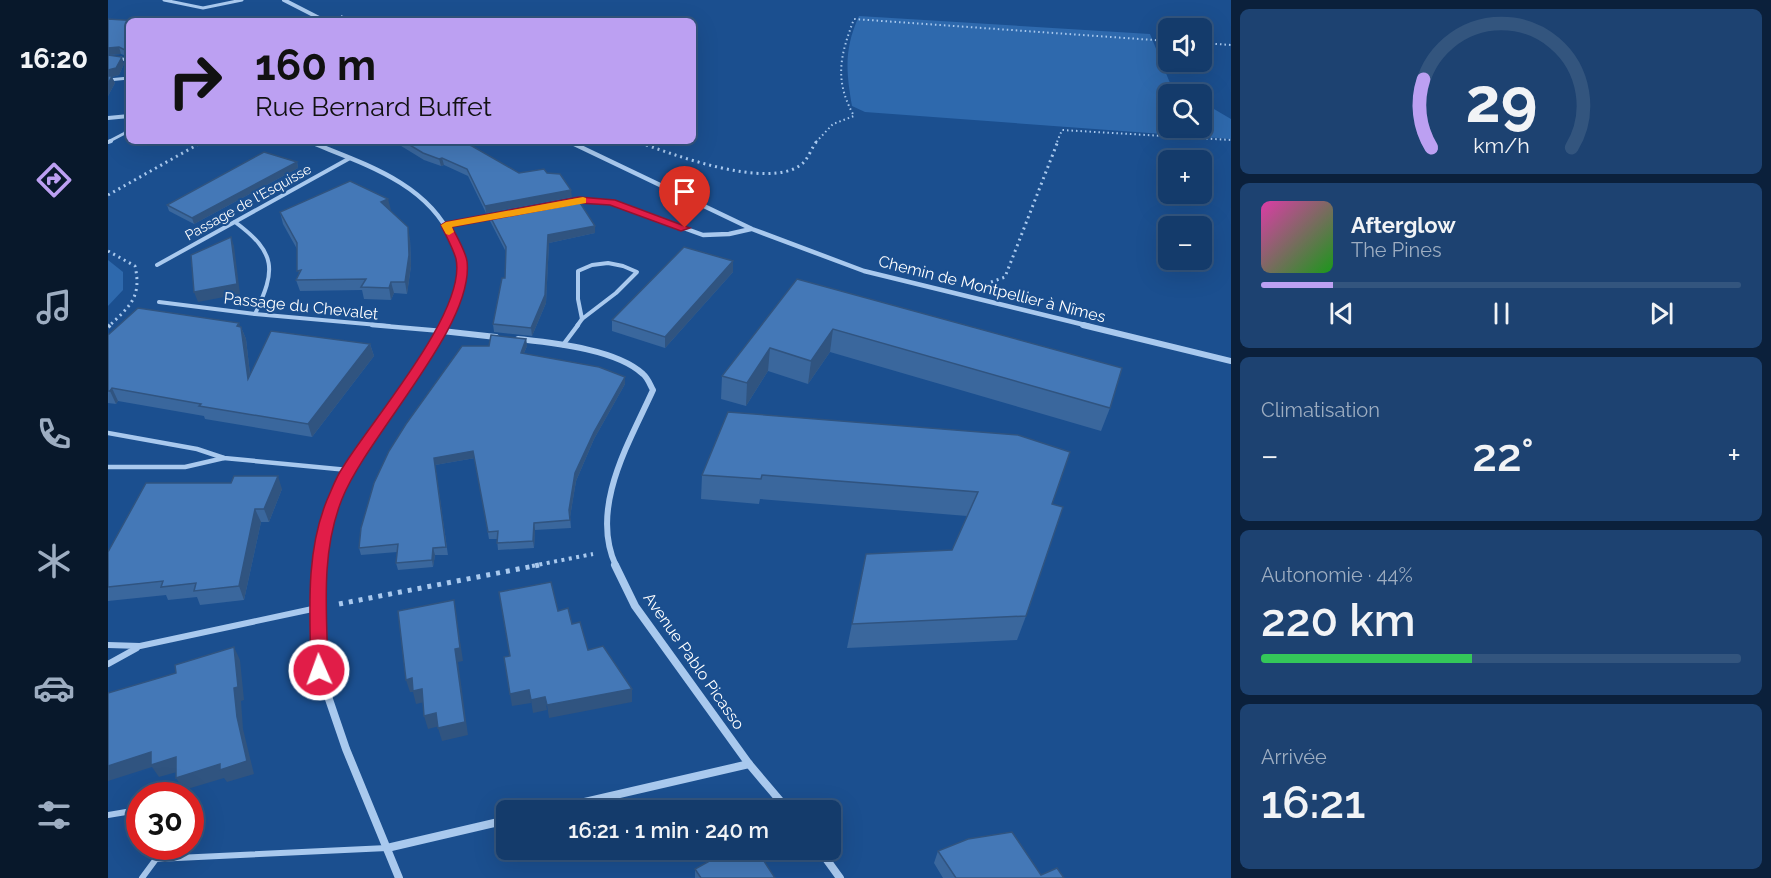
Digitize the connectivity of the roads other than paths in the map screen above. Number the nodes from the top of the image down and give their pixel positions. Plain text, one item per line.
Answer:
1 (164, 0) edge
2 (242, 0) edge
3 (284, 0) edge
4 (319, 18) edge
5 (108, 58) edge
6 (126, 60) edge
7 (126, 78) edge
8 (108, 80) edge
9 (108, 118) edge
10 (126, 118) edge
11 (126, 129) edge
12 (108, 142) edge
13 (315, 144) edge
14 (574, 144) edge
15 (350, 158) junction
16 (568, 202) edge
17 (504, 214) edge
18 (235, 222) junction
19 (446, 225) junction
20 (752, 229) junction
21 (157, 265) dead end
22 (159, 302) dead end
23 (255, 314) junction
24 (582, 319) junction
25 (442, 331) junction
26 (563, 345) junction
27 (1231, 361) edge
28 (108, 433) edge
29 (224, 459) junction
30 (108, 466) edge
31 (348, 470) junction
32 (318, 608) junction
33 (108, 645) edge
34 (140, 646) junction
35 (108, 664) edge
36 (749, 764) junction
37 (593, 800) edge
38 (780, 800) edge
39 (126, 812) edge
40 (108, 815) edge
41 (496, 823) edge
42 (387, 848) junction
43 (204, 857) edge
44 (155, 860) edge
45 (827, 860) edge
46 (142, 878) edge
47 (399, 878) edge
48 (840, 878) edge

1 - 2 lane
3 - 4 street
5 - 6 lane
7 - 8 lane
9 - 10 street
11 - 12 lane
13 - 15 street
14 - 20 street, Chemin de Montpellier à Nîmes
15 - 18 lane, Passage de l'Esquisse
15 - 19 street
16 - 20 street
17 - 19 street
18 - 21 lane, Passage de l'Esquisse
18 - 23 lane
19 - 25 street
20 - 27 street, Chemin de Montpellier à Nîmes
22 - 23 lane, Passage du Chevalet
23 - 25 lane, Passage du Chevalet
24 - 24 lane
24 - 26 lane
25 - 26 street, Avenue Pablo Picasso
25 - 31 street
26 - 36 street, Avenue Pablo Picasso
28 - 29 lane
29 - 30 lane
29 - 31 lane
31 - 32 street
32 - 34 lane
32 - 42 street
33 - 34 lane
34 - 35 lane
36 - 37 street
36 - 38 street, Avenue Pablo Picasso
39 - 40 lane
41 - 42 street
42 - 43 lane
42 - 47 street
44 - 46 lane
45 - 48 street

